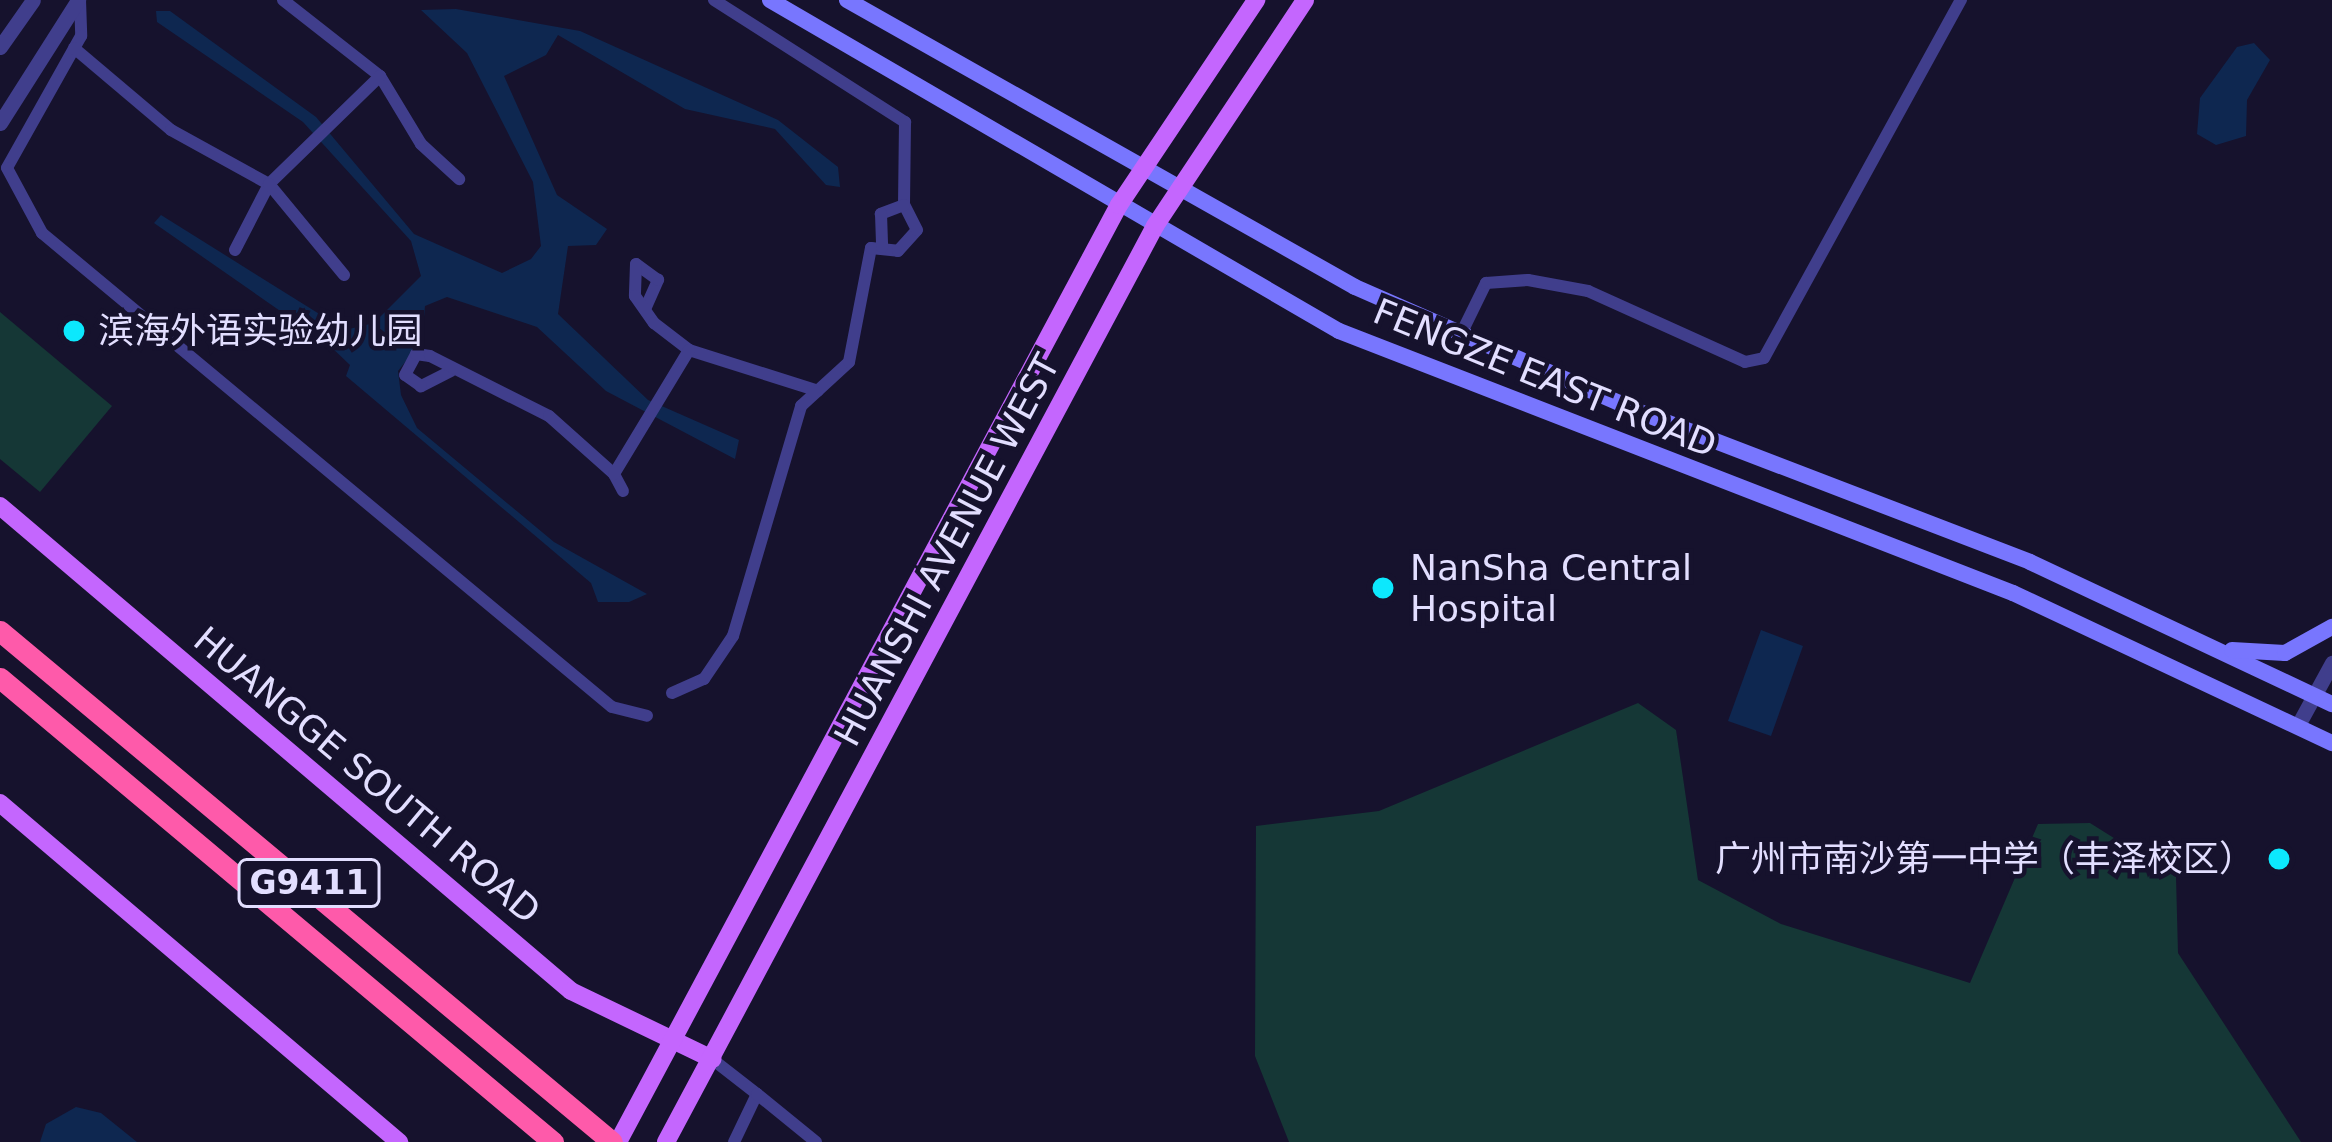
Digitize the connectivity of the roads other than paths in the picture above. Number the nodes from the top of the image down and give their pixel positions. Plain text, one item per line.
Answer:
1 (33, 0) edge
2 (79, 0) edge
3 (284, 0) edge
4 (714, 0) edge
5 (770, 0) edge
6 (847, 0) edge
7 (1256, 0) edge
8 (1305, 0) edge
9 (1961, 0) edge
10 (0, 47) edge
11 (74, 48) junction
12 (380, 76) junction
13 (0, 123) edge
14 (1144, 169) junction
15 (460, 179) dead end
16 (268, 184) junction
17 (1180, 188) junction
18 (904, 205) junction
19 (1119, 205) junction
20 (1155, 226) junction
21 (882, 248) junction
22 (236, 250) dead end
23 (344, 274) dead end
24 (646, 307) dead end
25 (1461, 334) junction
26 (689, 350) junction
27 (451, 370) dead end
28 (818, 391) junction
29 (614, 474) junction
30 (622, 491) dead end
31 (0, 506) edge
32 (2332, 627) edge
33 (0, 631) edge
34 (2210, 646) junction
35 (2332, 663) edge
36 (0, 678) edge
37 (672, 694) dead end
38 (2314, 695) junction
39 (2332, 704) edge
40 (647, 716) dead end
41 (2298, 725) junction
42 (2332, 743) edge
43 (0, 803) edge
44 (676, 1038) junction
45 (712, 1060) junction
46 (757, 1094) junction
47 (399, 1142) edge
48 (553, 1142) edge
49 (615, 1142) edge
50 (666, 1142) edge
51 (734, 1142) edge
52 (816, 1142) edge

1 - 10 street
2 - 11 street
2 - 13 street
3 - 12 street
4 - 18 street
5 - 19 main road, FENGZE EAST ROAD
6 - 14 main road, FENGZE EAST ROAD
7 - 14 main road, HUANSHI AVENUE WEST
8 - 17 main road, HUANSHI AVENUE WEST
9 - 25 street
11 - 16 street
11 - 40 street
12 - 15 street
12 - 16 street
14 - 17 main road, FENGZE EAST ROAD
14 - 19 main road, HUANSHI AVENUE WEST
16 - 22 street
16 - 23 street
17 - 20 main road, HUANSHI AVENUE WEST
17 - 25 main road, FENGZE EAST ROAD
18 - 21 street
18 - 21 street
19 - 20 main road, FENGZE EAST ROAD
19 - 44 main road, HUANSHI AVENUE WEST
20 - 41 main road, FENGZE EAST ROAD
20 - 45 main road, HUANSHI AVENUE WEST
21 - 28 street
24 - 26 street
25 - 34 main road, FENGZE EAST ROAD
26 - 28 street
26 - 29 street
27 - 29 street
28 - 37 street
29 - 30 street
31 - 44 main road, HUANGGE SOUTH ROAD
32 - 34 main road
33 - 49 highway, G9411
34 - 38 main road, FENGZE EAST ROAD
35 - 38 street
36 - 48 highway, G9411
38 - 39 main road, FENGZE EAST ROAD
38 - 41 street
41 - 42 main road, FENGZE EAST ROAD
43 - 47 main road
44 - 45 main road, HUANGGE SOUTH ROAD
44 - 49 main road, HUANSHI AVENUE WEST
45 - 46 street
45 - 50 main road, HUANSHI AVENUE WEST
46 - 51 street
46 - 52 street

